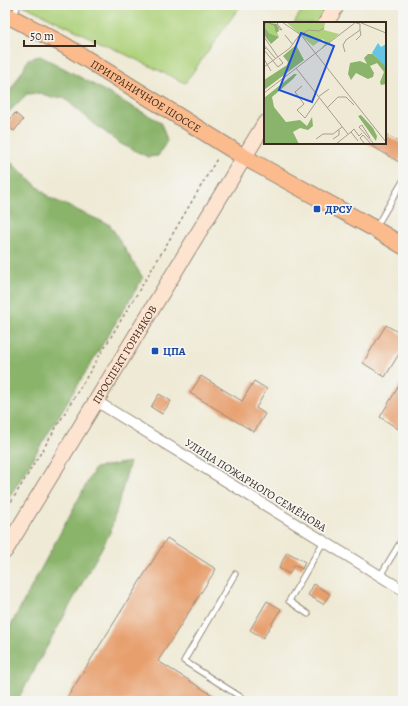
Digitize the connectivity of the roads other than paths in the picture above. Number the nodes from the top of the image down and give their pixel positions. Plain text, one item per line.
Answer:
1 (337, 5) edge
2 (12, 12) edge
3 (327, 22) edge
4 (264, 125) edge
5 (244, 157) junction
6 (403, 181) edge
7 (375, 229) junction
8 (403, 246) edge
9 (96, 401) junction
10 (403, 538) edge
11 (324, 541) junction
12 (5, 551) edge
13 (234, 574) dead end
14 (380, 576) junction
15 (403, 590) edge
16 (308, 614) dead end
17 (247, 701) edge

1 - 3 main road
2 - 5 main road, ПРИГРАНИЧНОЕ ШОССЕ
4 - 5 main road, ПРОСПЕКТ ГОРНЯКОВ
5 - 7 main road, ПРИГРАНИЧНОЕ ШОССЕ
5 - 9 main road, ПРОСПЕКТ ГОРНЯКОВ
6 - 7 lane
7 - 8 main road, ПРИГРАНИЧНОЕ ШОССЕ
9 - 11 street, УЛИЦА ПОЖАРНОГО СЕМЁНОВА
9 - 12 main road, ПРОСПЕКТ ГОРНЯКОВ
10 - 14 lane
11 - 14 street, УЛИЦА ПОЖАРНОГО СЕМЁНОВА
11 - 16 lane
13 - 17 lane
14 - 15 street, УЛИЦА ПОЖАРНОГО СЕМЁНОВА

